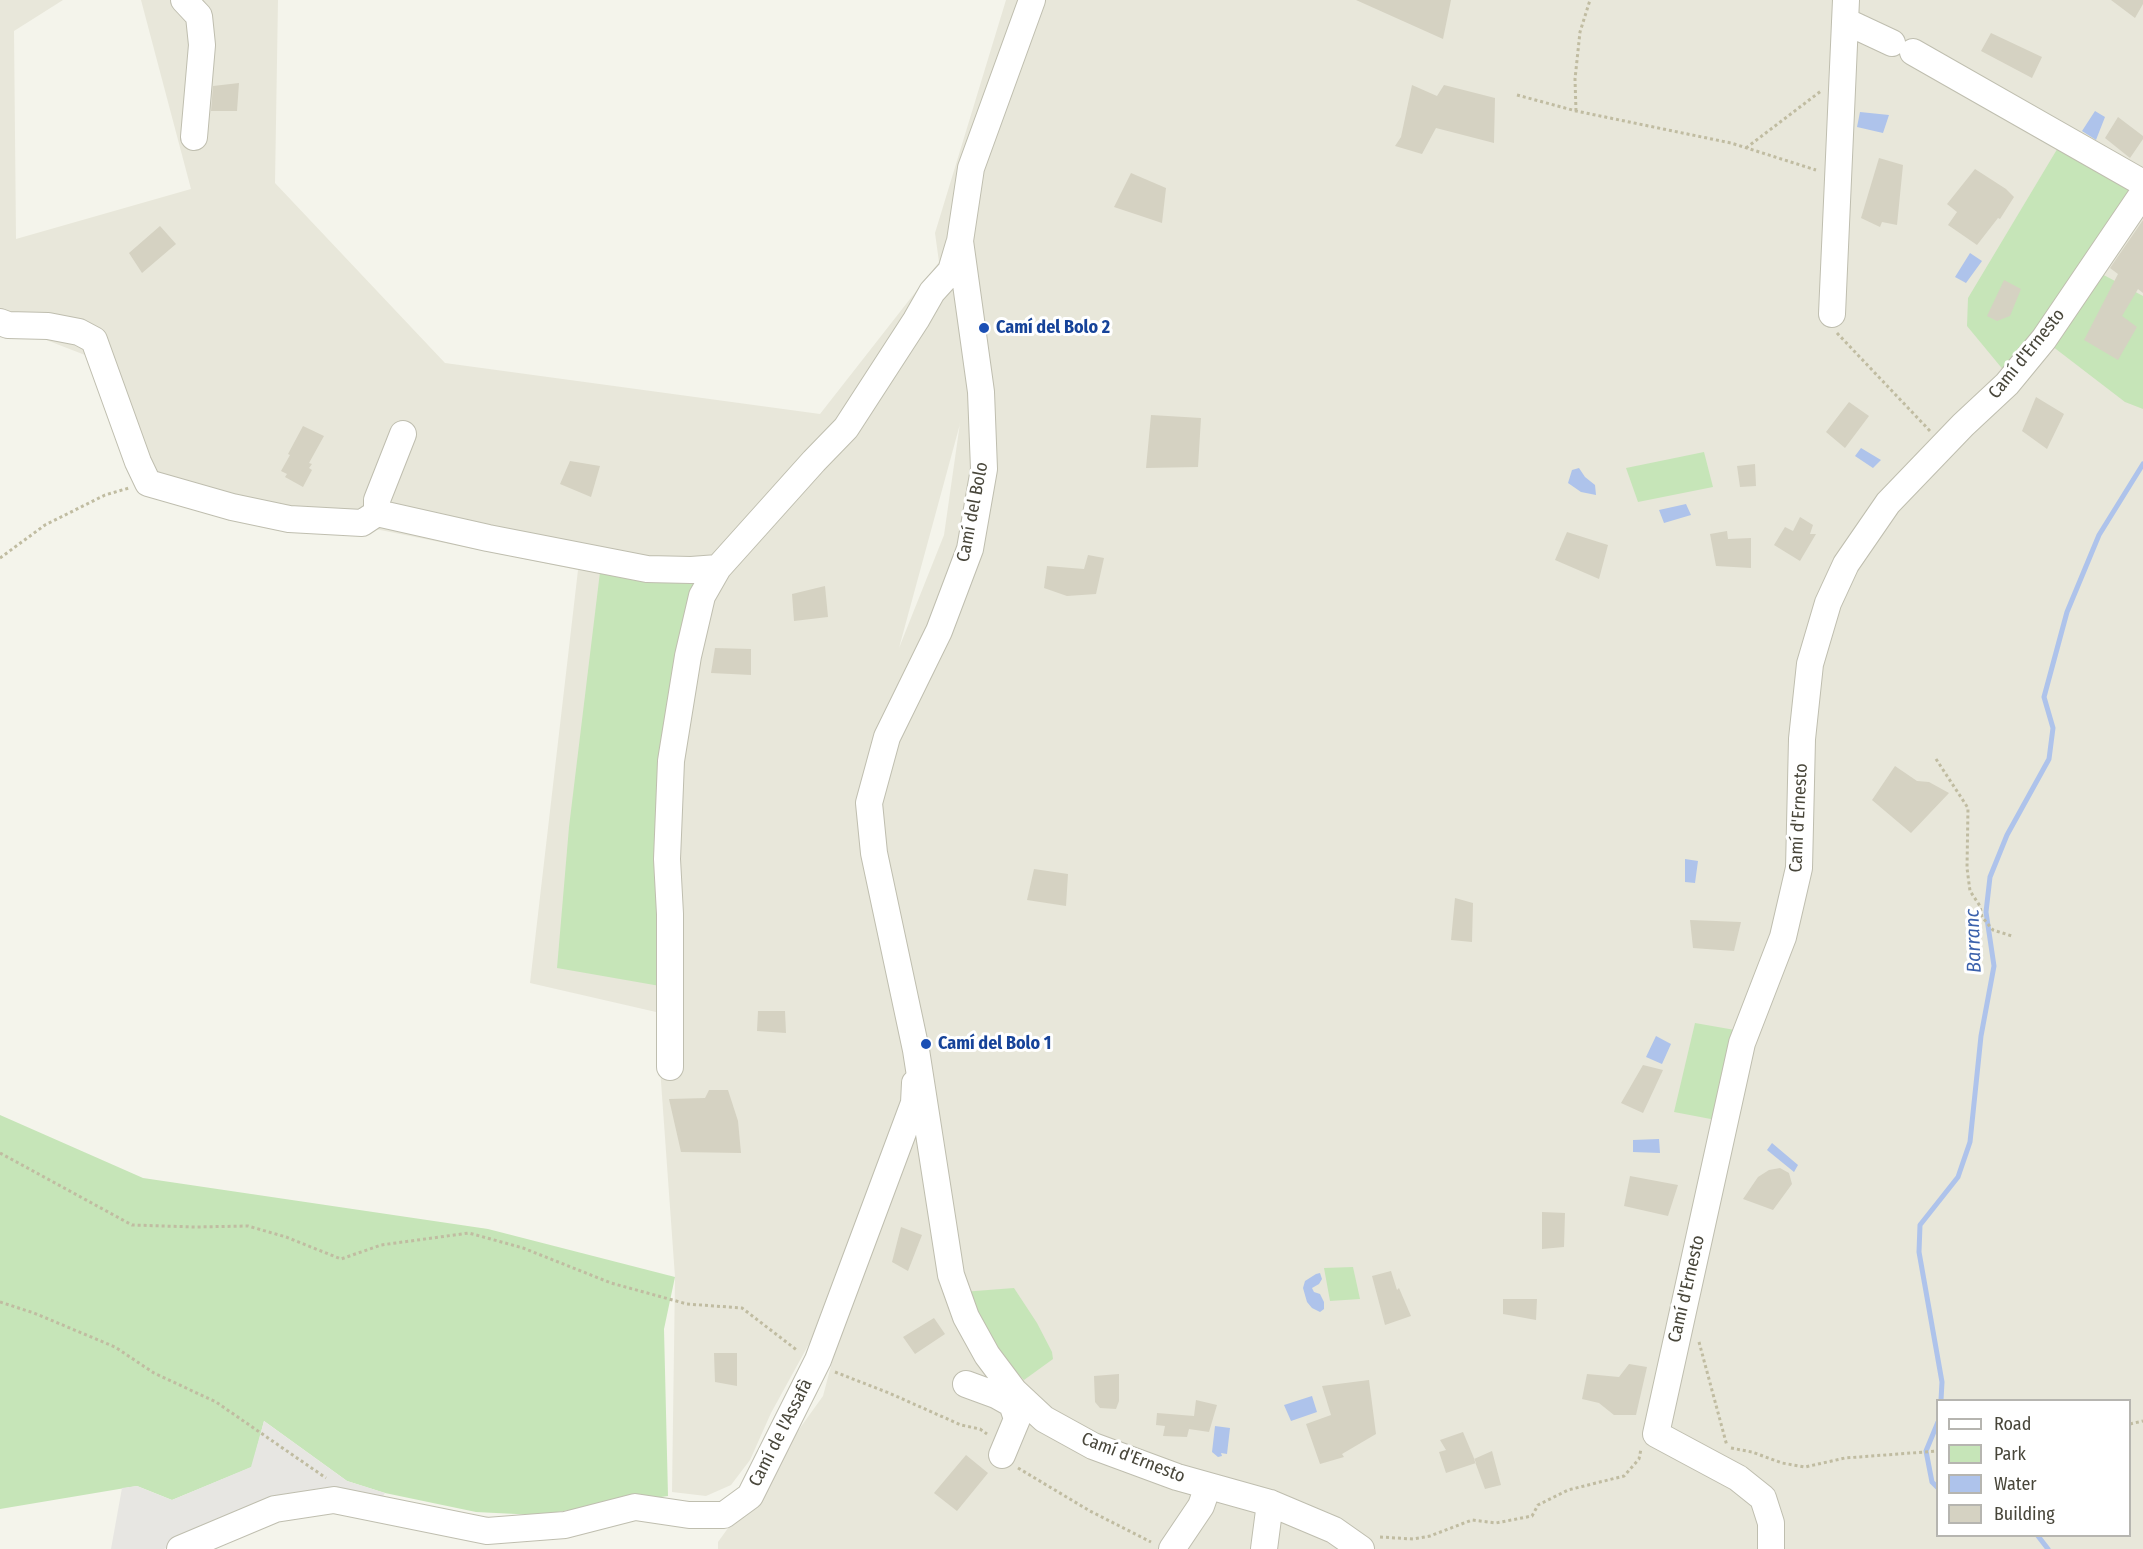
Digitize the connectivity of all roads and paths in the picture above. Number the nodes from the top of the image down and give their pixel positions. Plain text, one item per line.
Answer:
1 (184, 0) edge
2 (1032, 0) edge
3 (1590, 0) edge
4 (1845, 10) edge
5 (1843, 74) junction
6 (1517, 95) dead end
7 (1576, 111) junction
8 (194, 137) dead end
9 (1746, 148) junction
10 (1838, 177) junction
11 (2143, 183) edge
12 (2143, 193) edge
13 (960, 241) junction
14 (1832, 314) joint
15 (0, 322) edge
16 (403, 434) dead end
17 (1944, 445) junction
18 (148, 483) junction
19 (377, 513) junction
20 (0, 558) edge
21 (718, 568) junction
22 (1936, 759) dead end
23 (2012, 936) dead end
24 (916, 1050) junction
25 (670, 1068) dead end
26 (0, 1153) edge
27 (0, 1302) edge
28 (1698, 1337) dead end
29 (816, 1365) junction
30 (966, 1384) dead end
31 (1012, 1404) junction
32 (1039, 1414) junction
33 (1717, 1442) dead end
34 (1727, 1446) junction
35 (1004, 1450) junction
36 (1936, 1451) edge
37 (1624, 1476) dead end
38 (329, 1481) dead end
39 (1208, 1486) junction
40 (1270, 1503) junction
41 (491, 1540) edge
42 (1356, 1546) edge
43 (1164, 1547) edge
44 (180, 1549) edge
45 (1264, 1549) edge
46 (1771, 1549) edge

1 - 8 street
2 - 13 street, Camí del Bolo
3 - 7 path
4 - 5 street
4 - 11 street
5 - 9 path
5 - 10 street
6 - 7 path
7 - 9 path
9 - 10 path
10 - 14 street
12 - 17 street, Camí d'Ernesto
13 - 21 street
13 - 24 street, Camí del Bolo
14 - 17 path
15 - 18 street
16 - 19 street
17 - 46 street, Camí d'Ernesto
18 - 19 street
18 - 20 path
19 - 21 street
21 - 25 street
22 - 23 path
24 - 29 street, Camí de l'Assafà
24 - 32 street, Camí d'Ernesto
26 - 29 path
27 - 38 path
28 - 34 path
29 - 35 path
29 - 41 street, Camí de l'Assafà
30 - 31 street
31 - 32 street
31 - 35 street
32 - 39 street, Camí d'Ernesto
33 - 34 path
34 - 36 path
35 - 43 path
37 - 42 path
39 - 40 street, Camí d'Ernesto
39 - 43 street
40 - 42 street, Camí d'Ernesto
40 - 45 street
41 - 44 street, Camí de l'Assafà

